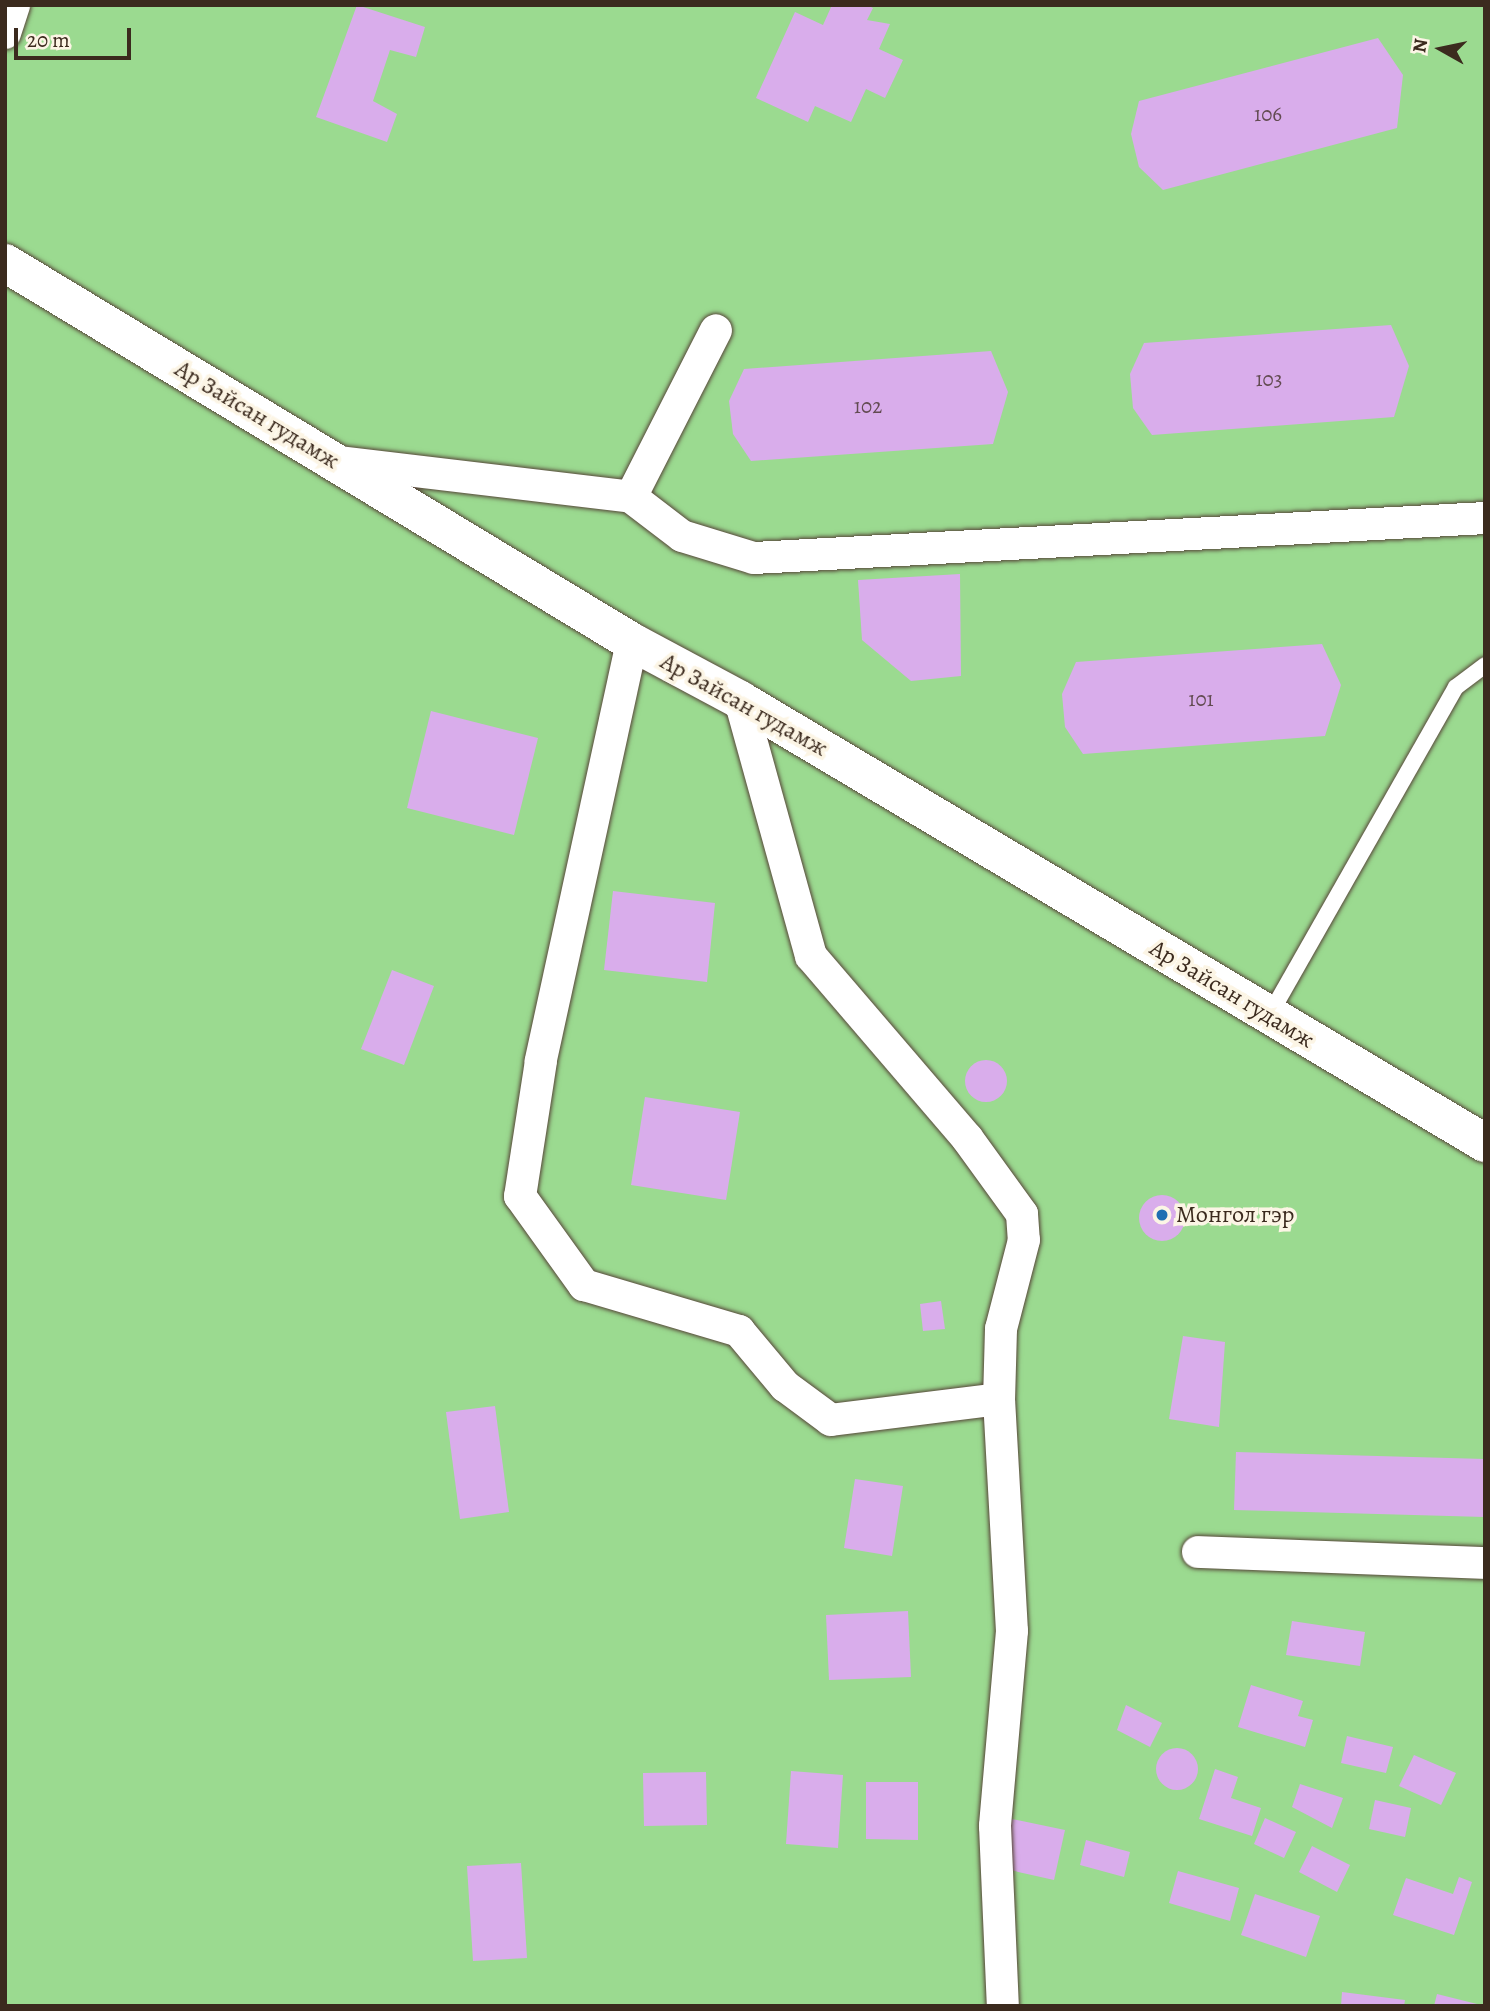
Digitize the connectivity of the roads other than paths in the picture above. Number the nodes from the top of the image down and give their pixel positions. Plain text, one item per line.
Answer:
1 (14, 5) edge
2 (5, 33) edge
3 (5, 263) edge
4 (716, 330) dead end
5 (334, 461) junction
6 (631, 497) junction
7 (1485, 518) edge
8 (632, 642) junction
9 (1485, 665) edge
10 (740, 700) junction
11 (1269, 1016) junction
12 (1485, 1143) edge
13 (999, 1399) junction
14 (1198, 1552) dead end
15 (1485, 1563) edge
16 (1003, 2006) edge

1 - 2 street
3 - 5 street, Ар Зайсан гудамж
4 - 6 street
5 - 6 street
5 - 8 street, Ар Зайсан гудамж
6 - 7 street
8 - 10 street, Ар Зайсан гудамж
8 - 13 street
9 - 11 lane
10 - 11 street, Ар Зайсан гудамж
10 - 13 street
11 - 12 street, Ар Зайсан гудамж
13 - 16 street
14 - 15 street

